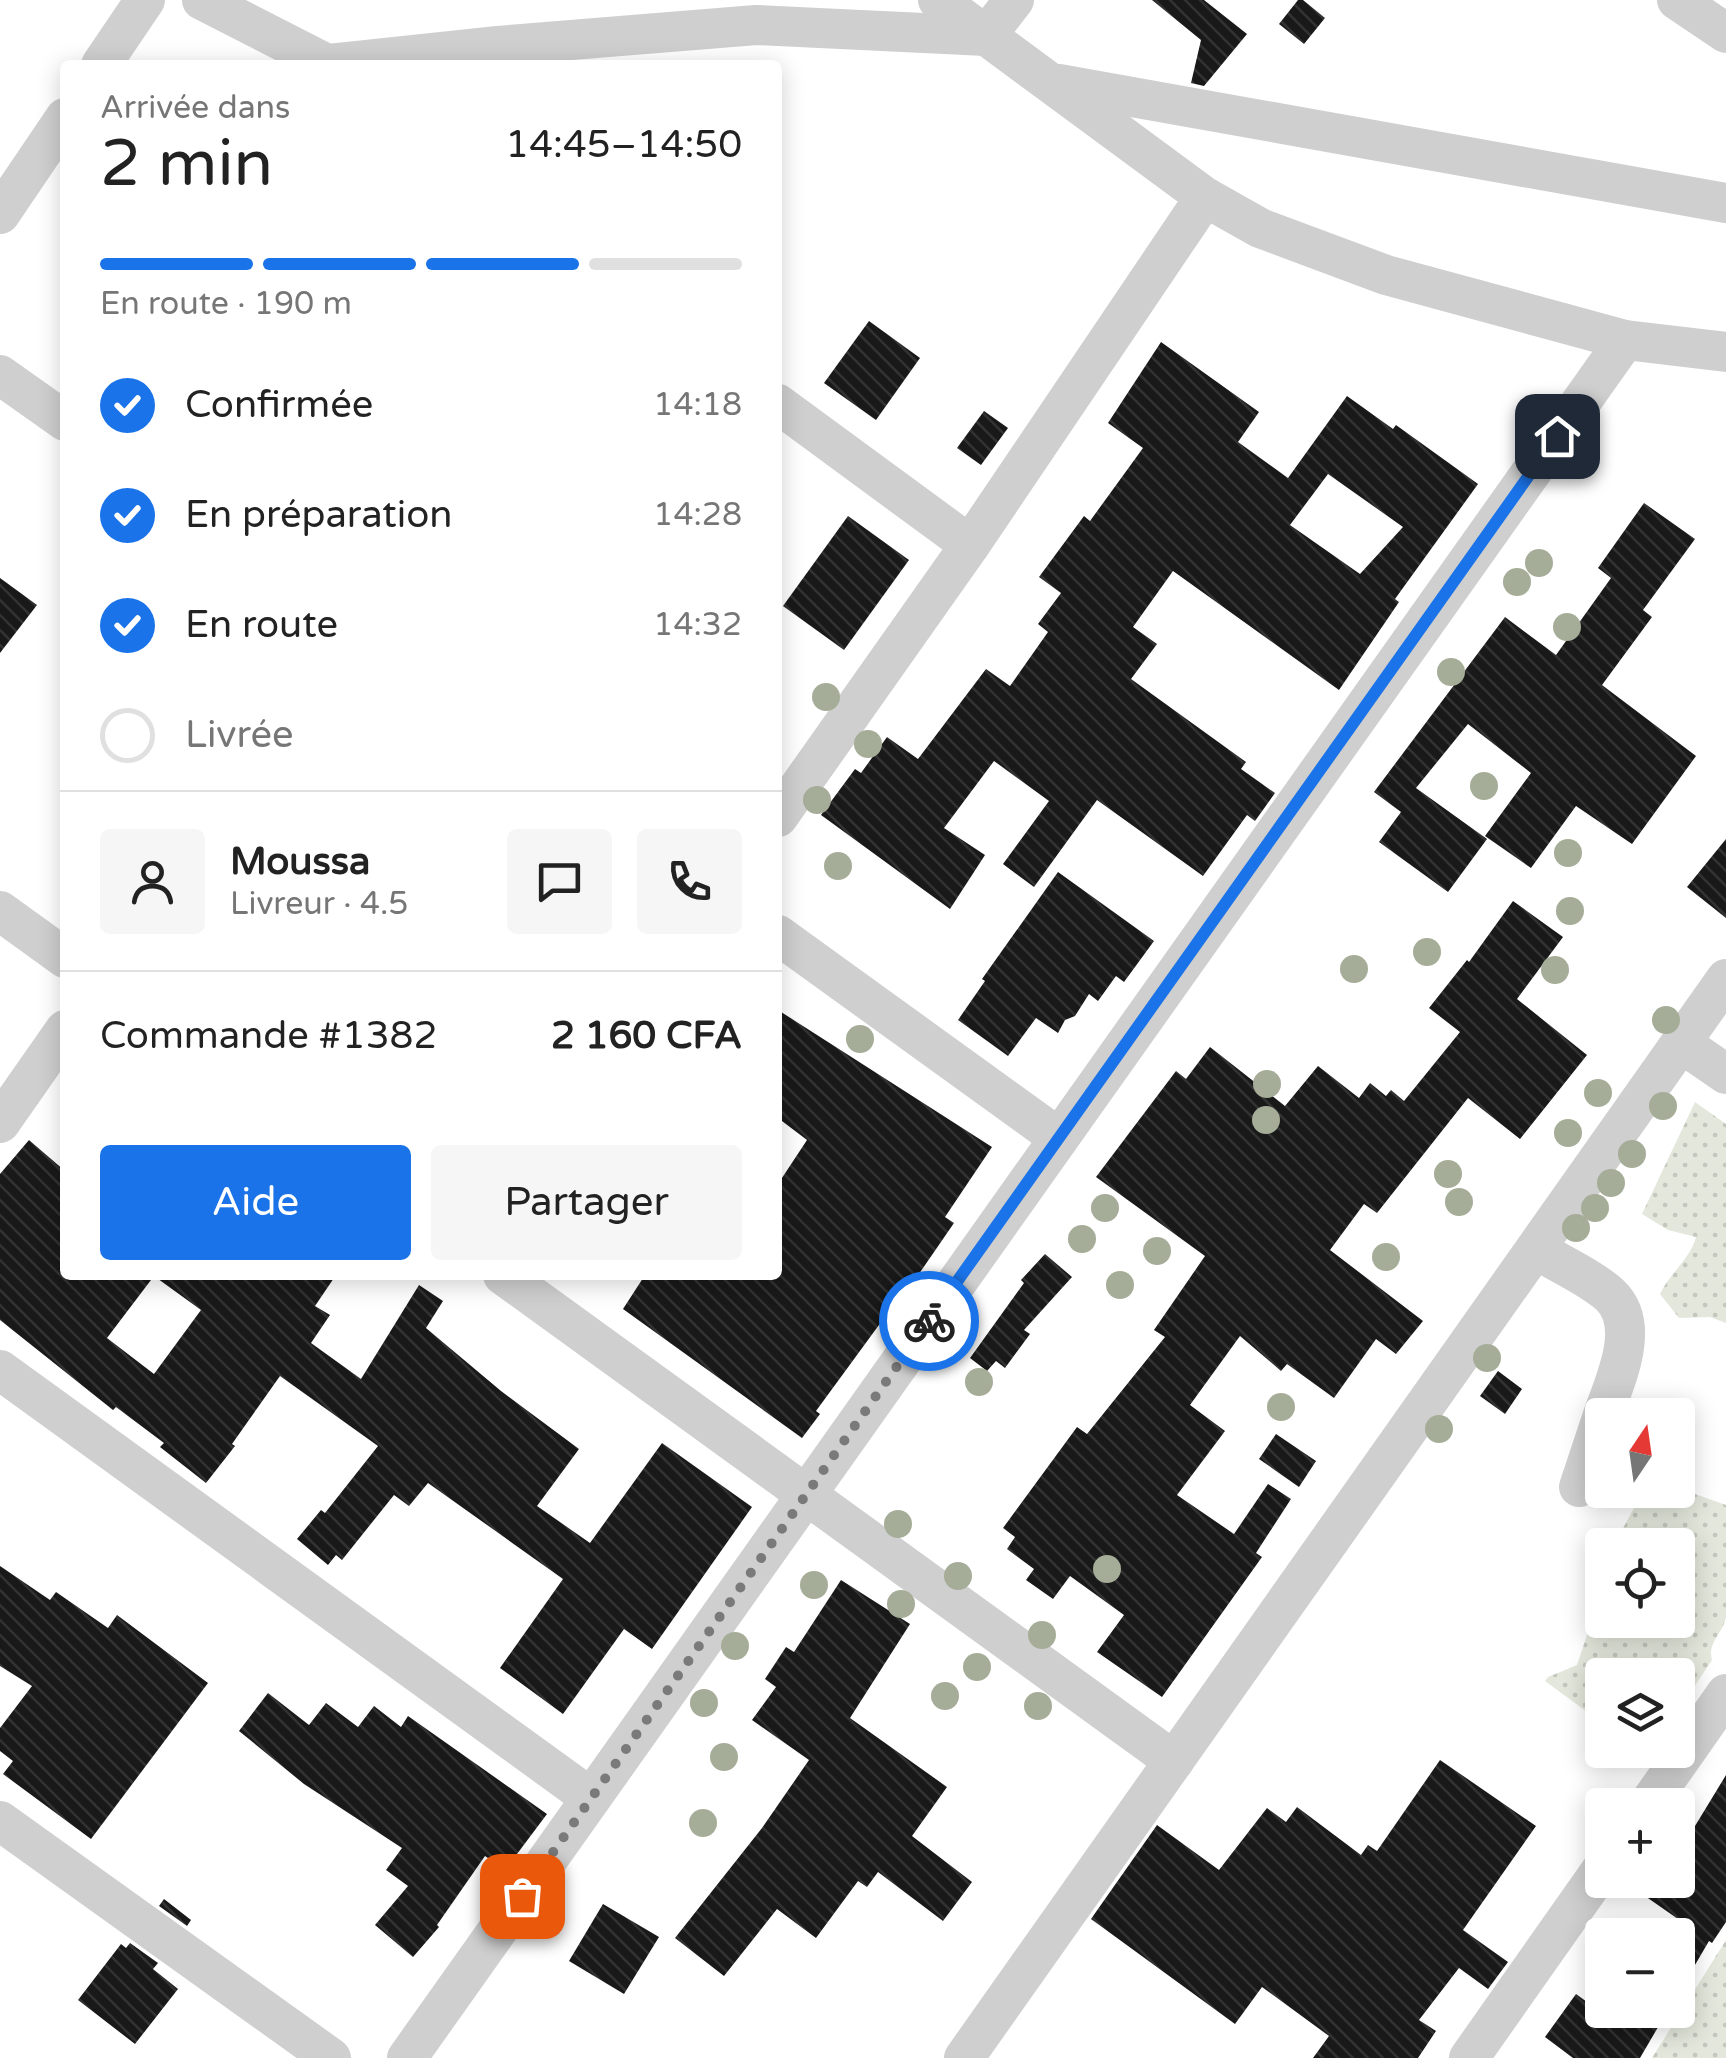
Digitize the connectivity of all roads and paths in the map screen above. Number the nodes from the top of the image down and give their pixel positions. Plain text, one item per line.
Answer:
1 (145, 0) edge
2 (202, 0) edge
3 (938, 0) edge
4 (1014, 0) edge
5 (1677, 0) edge
6 (1726, 33) edge
7 (986, 36) junction
8 (104, 60) edge
9 (319, 60) edge
10 (373, 60) edge
11 (1050, 83) junction
12 (60, 125) edge
13 (1205, 197) junction
14 (1726, 203) edge
15 (0, 214) edge
16 (1625, 340) junction
17 (1726, 352) edge
18 (0, 374) edge
19 (782, 407) edge
20 (60, 418) edge
21 (970, 544) junction
22 (782, 811) edge
23 (0, 911) edge
24 (782, 938) edge
25 (60, 954) edge
26 (1726, 979) edge
27 (60, 1037) edge
28 (1681, 1043) junction
29 (1726, 1074) edge
30 (0, 1122) edge
31 (1059, 1138) junction
32 (1536, 1249) junction
33 (510, 1280) edge
34 (0, 1370) edge
35 (1609, 1398) edge
36 (1585, 1469) edge
37 (1579, 1487) dead end
38 (806, 1494) junction
39 (1726, 1694) edge
40 (1174, 1761) junction
41 (1660, 1788) edge
42 (592, 1798) junction
43 (0, 1821) edge
44 (1585, 1893) edge
45 (331, 2058) edge
46 (406, 2058) edge
47 (964, 2058) edge
48 (1469, 2058) edge

1 - 8 street
2 - 9 street
3 - 7 street
4 - 7 street
5 - 6 street
7 - 10 street
7 - 11 street
11 - 13 street
11 - 14 street
12 - 15 street
13 - 16 street
13 - 21 street
16 - 17 street
16 - 31 street
18 - 20 street
19 - 21 street
21 - 22 street
23 - 25 street
24 - 31 street
26 - 28 street
27 - 30 street
28 - 29 street
28 - 32 street
31 - 38 street
32 - 35 street
32 - 40 street
33 - 38 street
34 - 42 street
36 - 37 street
38 - 40 street
38 - 42 street
39 - 41 street
40 - 47 street
42 - 46 street
43 - 45 street
44 - 48 street

